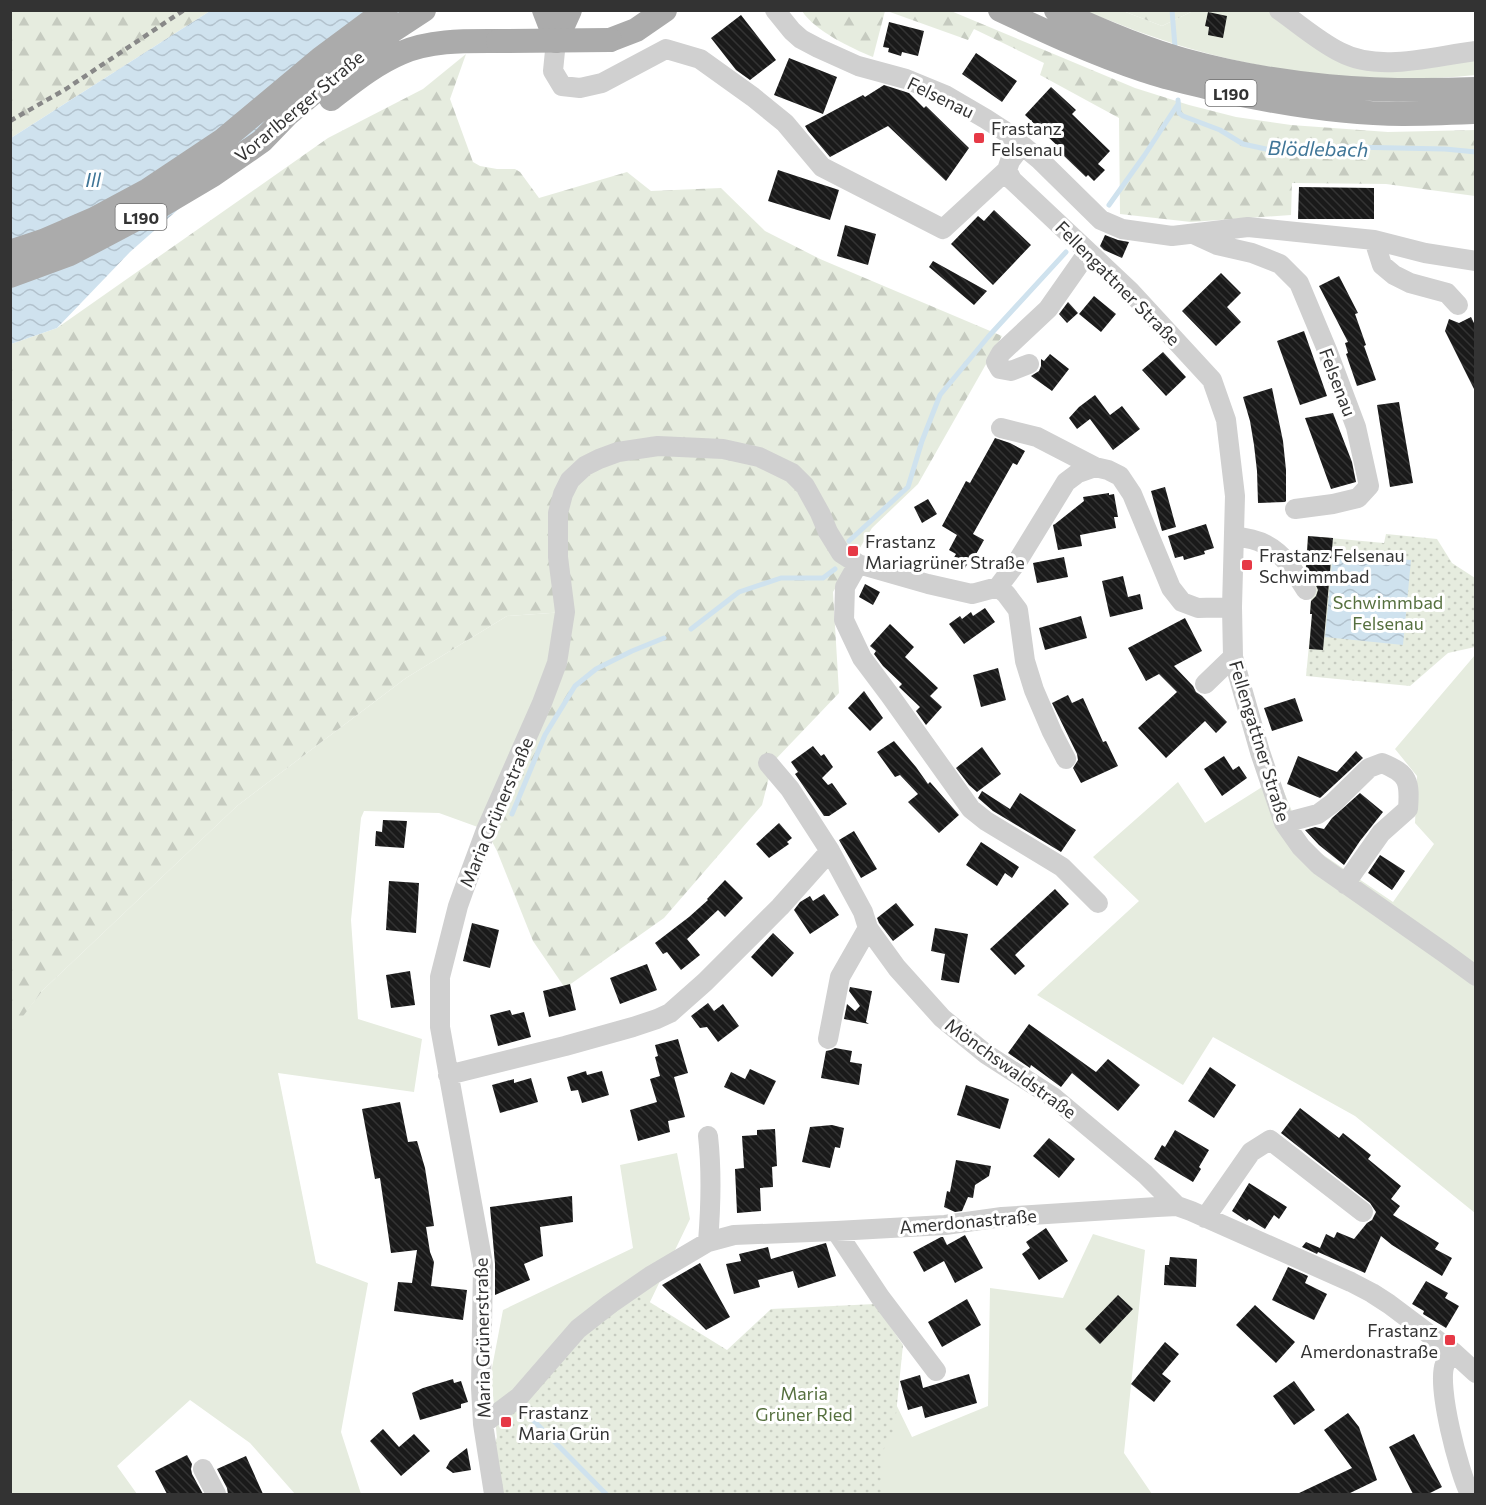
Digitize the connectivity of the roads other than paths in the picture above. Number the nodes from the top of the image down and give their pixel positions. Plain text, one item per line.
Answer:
1 (424, 10) edge
2 (544, 10) edge
3 (570, 10) edge
4 (665, 10) edge
5 (775, 10) edge
6 (1000, 10) edge
7 (1056, 10) edge
8 (1279, 10) edge
9 (383, 12) edge
10 (556, 41) junction
11 (1476, 51) edge
12 (1476, 88) edge
13 (329, 90) junction
14 (1476, 112) edge
15 (1022, 145) junction
16 (1008, 170) junction
17 (1193, 234) junction
18 (1374, 240) junction
19 (10, 252) edge
20 (1088, 252) junction
21 (1476, 261) edge
22 (10, 276) edge
23 (1458, 305) dead end
24 (1029, 364) dead end
25 (1001, 428) dead end
26 (1095, 467) junction
27 (1294, 508) dead end
28 (1234, 537) junction
29 (858, 564) junction
30 (998, 587) junction
31 (1306, 591) dead end
32 (1232, 607) junction
33 (1233, 657) junction
34 (1205, 684) dead end
35 (1066, 759) dead end
36 (768, 763) dead end
37 (1284, 823) junction
38 (830, 851) junction
39 (1346, 884) junction
40 (1098, 903) dead end
41 (868, 928) junction
42 (1476, 976) edge
43 (828, 1040) dead end
44 (448, 1075) junction
45 (708, 1136) dead end
46 (1177, 1206) junction
47 (1363, 1212) dead end
48 (1205, 1218) junction
49 (836, 1231) junction
50 (708, 1242) junction
51 (1453, 1352) junction
52 (936, 1371) dead end
53 (1476, 1373) edge
54 (483, 1424) junction
55 (203, 1469) dead end
56 (216, 1494) edge
57 (494, 1494) edge
58 (1470, 1494) edge

1 - 13 main road, Vorarlberger Straße
2 - 10 main road
3 - 10 main road
4 - 13 main road, bridge
5 - 15 street, Felsenau
6 - 14 main road, L190
7 - 12 main road, L190
8 - 11 street
9 - 19 main road, Vorarlberger Straße / L190
10 - 16 street
13 - 22 main road, Vorarlberger Straße / L190
15 - 16 street
15 - 17 street, Felsenau
16 - 20 street, Fellengattner Straße
17 - 18 street, Felsenau
17 - 27 street, Felsenau
18 - 21 street, Felsenau
18 - 23 street
20 - 24 street
20 - 28 street, Fellengattner Straße
25 - 26 street
26 - 30 street
26 - 32 street
28 - 31 street
28 - 32 street, Fellengattner Straße
29 - 30 street, Maria Grünerstraße
29 - 40 street
29 - 44 street, Maria Grünerstraße
30 - 35 street
32 - 33 street, Fellengattner Straße
33 - 34 street
33 - 37 street, Fellengattner Straße
36 - 38 street, Mönchswaldstraße
37 - 39 street, Fellengattner Straße
37 - 39 street
38 - 41 street, Mönchswaldstraße
38 - 44 street
39 - 42 street, Fellengattner Straße
41 - 43 street
41 - 46 street, Mönchswaldstraße
44 - 54 street, Maria Grünerstraße
45 - 50 street
46 - 48 street, Amerdonastraße
46 - 49 street, Amerdonastraße
47 - 48 street
48 - 51 street, Amerdonastraße
49 - 50 street, Amerdonastraße
49 - 52 street
50 - 54 street, Amerdonastraße
51 - 53 street, Amerdonastraße
51 - 58 street
54 - 57 street, Maria Grünerstraße
55 - 56 street

